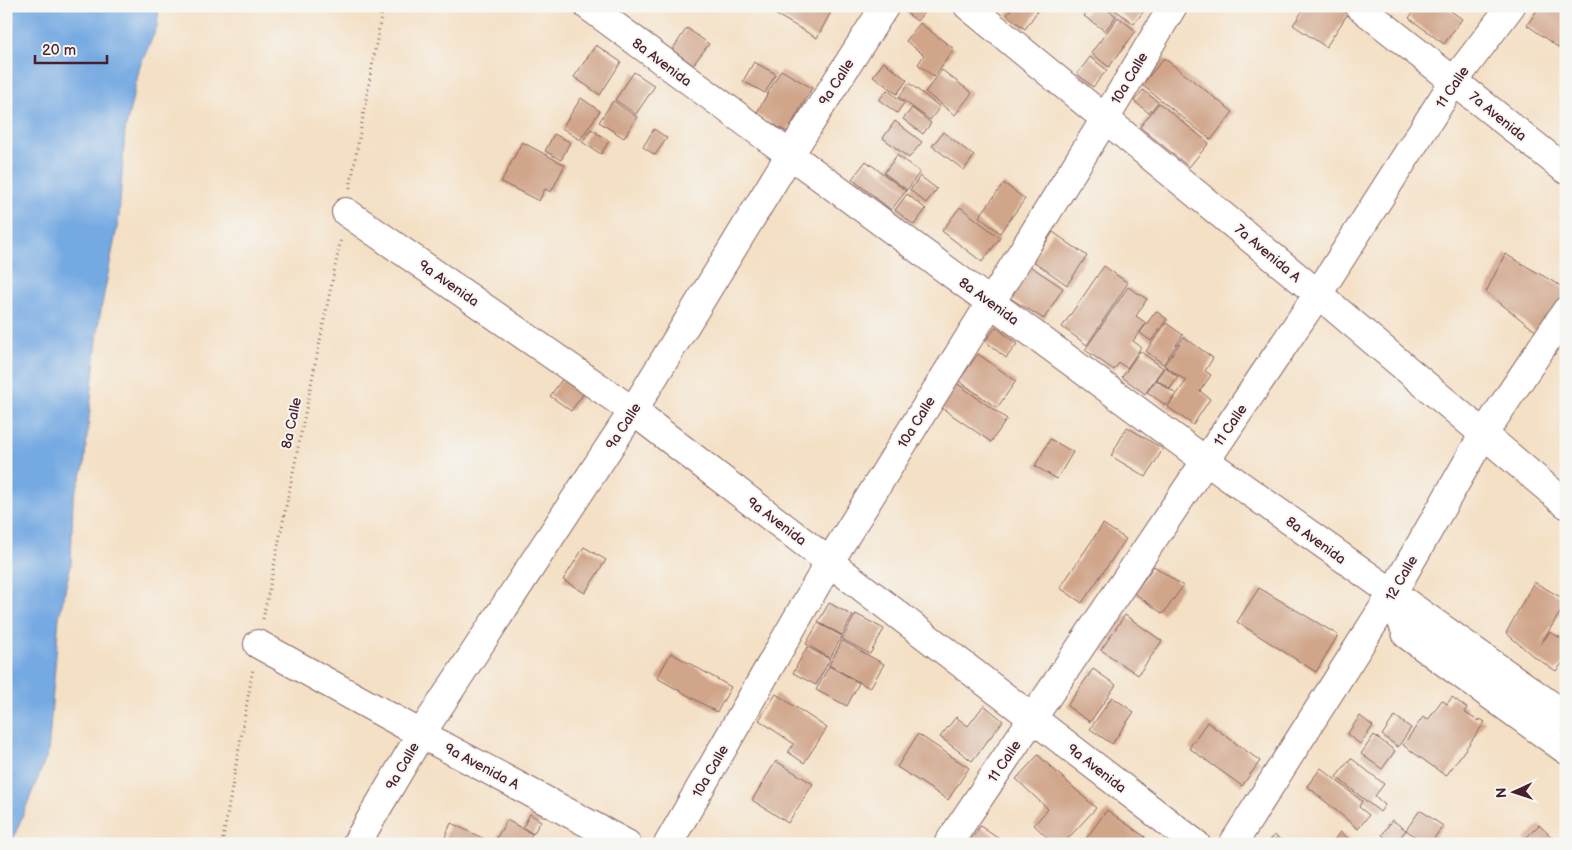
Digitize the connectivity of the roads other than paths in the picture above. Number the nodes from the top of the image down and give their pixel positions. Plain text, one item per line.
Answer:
1 (588, 6) edge
2 (885, 6) edge
3 (968, 6) edge
4 (1173, 6) edge
5 (1360, 6) edge
6 (1511, 6) edge
7 (1454, 81) junction
8 (1105, 118) junction
9 (789, 156) junction
10 (1566, 170) edge
11 (346, 212) road end
12 (1318, 294) junction
13 (990, 302) junction
14 (1566, 311) edge
15 (633, 411) junction
16 (1484, 435) junction
17 (1206, 461) junction
18 (1566, 504) edge
19 (830, 561) junction
20 (1392, 594) junction
21 (258, 644) road end
22 (1566, 716) edge
23 (1033, 718) junction
24 (421, 734) junction
25 (1566, 750) edge
26 (356, 844) edge
27 (627, 844) edge
28 (668, 844) edge
29 (948, 844) edge
30 (1196, 844) edge
31 (1234, 844) edge

1 - 9 street, 8a Avenida
2 - 9 street, 9a Calle
3 - 8 street, 7a Avenida A
4 - 8 street, 10a Calle
5 - 7 street, 7a Avenida
6 - 7 street, 11 Calle
7 - 10 street, 7a Avenida
7 - 12 street, 11 Calle
8 - 12 street, 7a Avenida A
8 - 13 street, 10a Calle
9 - 13 street, 8a Avenida
9 - 15 street, 9a Calle
11 - 15 street, 9a Avenida
12 - 16 street, 7a Avenida A
12 - 17 street, 11 Calle
13 - 17 street, 8a Avenida
13 - 19 street, 10a Calle
14 - 16 street, 12 Calle
15 - 19 street, 9a Avenida
15 - 24 street, 9a Calle
16 - 18 street, 7a Avenida A
16 - 20 street, 12 Calle
17 - 20 street, 8a Avenida
17 - 23 street, 11 Calle
19 - 23 street, 9a Avenida
19 - 28 street, 10a Calle
20 - 22 street, 8a Avenida
20 - 25 street
20 - 31 street, 12 Calle
21 - 24 street, 9a Avenida A
23 - 29 street, 11 Calle
23 - 30 street, 9a Avenida
24 - 26 street, 9a Calle
24 - 27 street, 9a Avenida A

